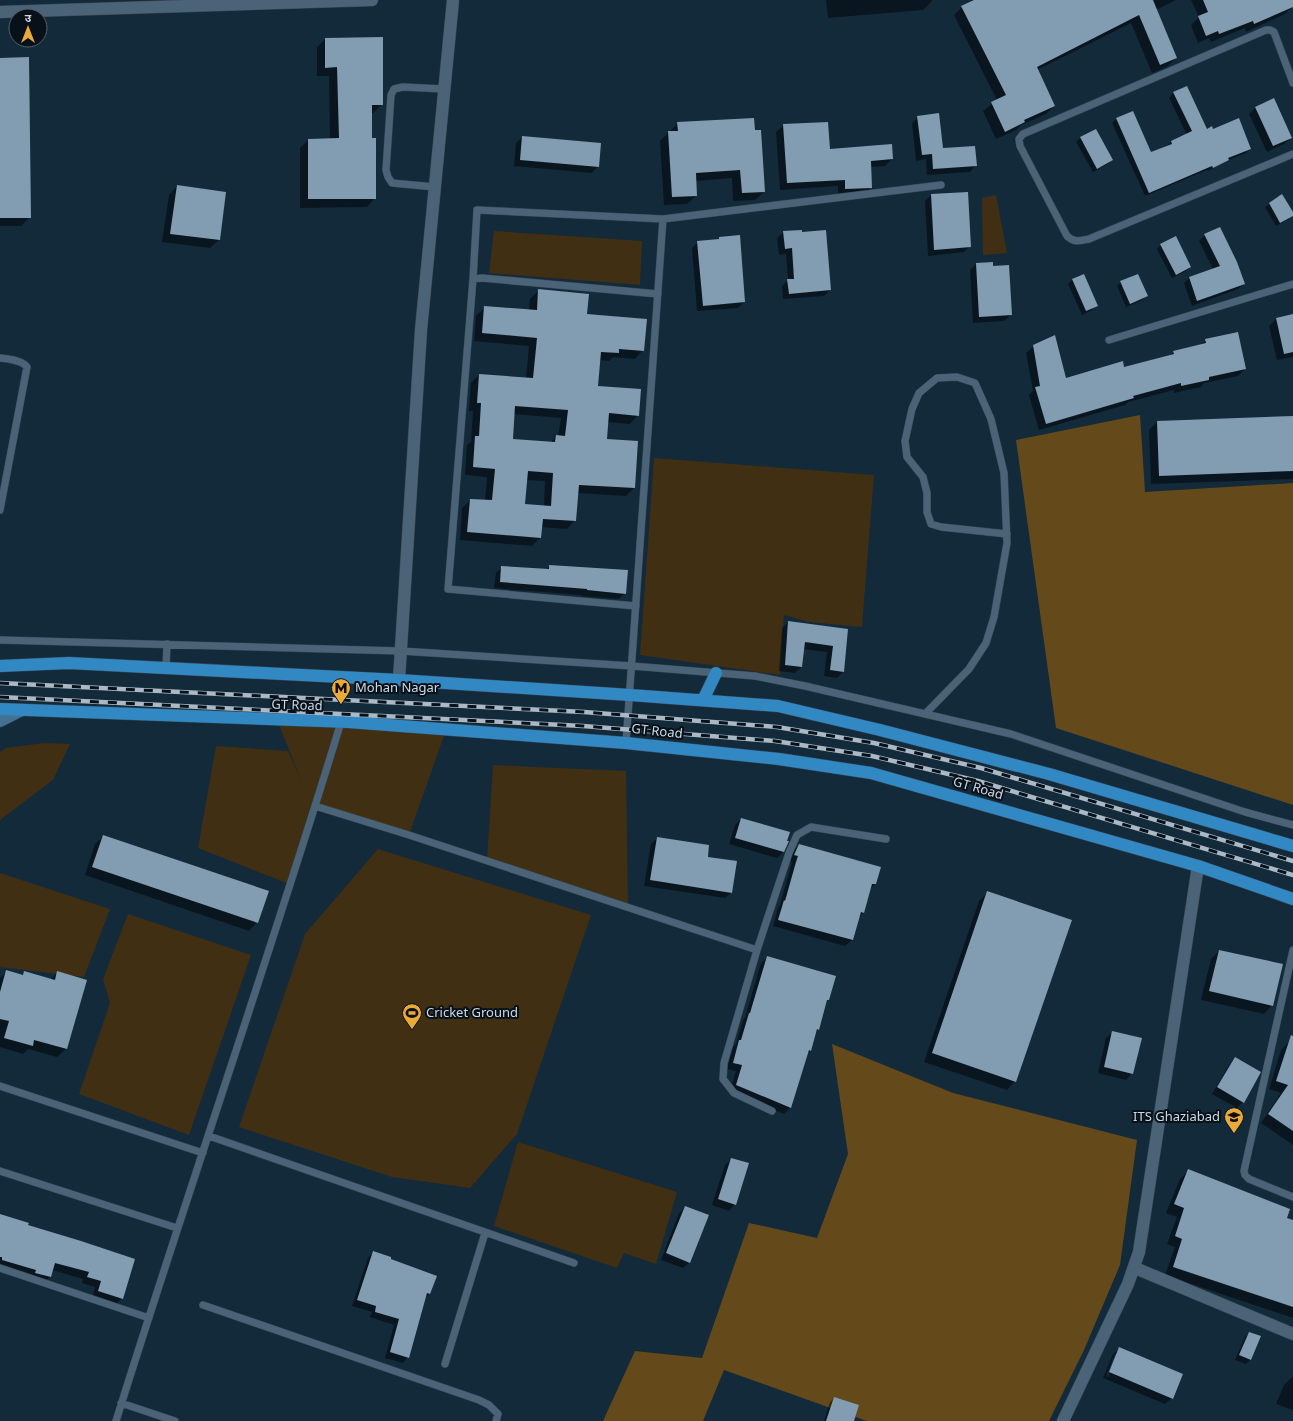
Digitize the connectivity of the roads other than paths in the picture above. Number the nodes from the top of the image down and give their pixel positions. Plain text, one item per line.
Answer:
1 (372, 0) edge
2 (453, 0) edge
3 (0, 12) edge
4 (1293, 83) edge
5 (444, 89) junction
6 (1293, 154) edge
7 (942, 185) dead end
8 (435, 187) junction
9 (663, 219) junction
10 (473, 279) junction
11 (1293, 284) edge
12 (658, 294) junction
13 (1109, 340) dead end
14 (0, 358) edge
15 (0, 510) edge
16 (1007, 534) junction
17 (636, 606) junction
18 (0, 640) edge
19 (167, 644) junction
20 (401, 651) junction
21 (0, 666) edge
22 (632, 666) junction
23 (166, 668) junction
24 (716, 673) junction
25 (399, 680) junction
26 (630, 695) junction
27 (703, 700) junction
28 (0, 709) edge
29 (22, 710) junction
30 (925, 714) junction
31 (0, 721) edge
32 (341, 722) junction
33 (626, 743) junction
34 (315, 806) junction
35 (1293, 825) edge
36 (886, 839) dead end
37 (1293, 846) edge
38 (1198, 866) junction
39 (1293, 899) edge
40 (757, 950) junction
41 (1293, 950) edge
42 (0, 1086) edge
43 (772, 1111) dead end
44 (209, 1136) junction
45 (203, 1153) junction
46 (0, 1171) edge
47 (1293, 1197) edge
48 (177, 1228) junction
49 (485, 1233) junction
50 (574, 1263) dead end
51 (0, 1268) edge
52 (1135, 1268) junction
53 (203, 1305) dead end
54 (149, 1318) junction
55 (1293, 1334) edge
56 (445, 1364) dead end
57 (121, 1403) junction
58 (116, 1421) edge
59 (175, 1421) edge
60 (496, 1421) edge
61 (1063, 1421) edge

1 - 3 street
2 - 5 street
4 - 6 lane
5 - 8 street
5 - 8 lane
7 - 9 lane
8 - 20 street
9 - 10 lane
9 - 12 lane
10 - 12 lane
10 - 17 lane
11 - 13 lane
12 - 17 lane
14 - 15 lane
16 - 16 lane
16 - 30 lane
17 - 22 lane
18 - 19 lane
19 - 20 lane
19 - 23 lane
20 - 22 lane
20 - 25 street
21 - 23 highway
22 - 24 lane
22 - 26 lane
23 - 25 highway
24 - 27 highway
24 - 30 lane
25 - 26 highway
26 - 27 highway
26 - 33 lane
27 - 37 highway
28 - 29 highway, GT Road
29 - 31 main road
29 - 32 highway, GT Road
30 - 35 lane
32 - 33 highway, GT Road
32 - 34 lane
33 - 38 highway, GT Road
34 - 40 lane
34 - 44 lane
36 - 40 lane
38 - 39 highway, GT Road
38 - 52 street
40 - 43 lane
41 - 47 lane
42 - 45 lane
44 - 45 lane
44 - 49 lane
45 - 48 lane
46 - 48 lane
48 - 54 lane
49 - 50 lane
49 - 56 lane
51 - 54 lane
52 - 55 street
52 - 61 street
53 - 60 lane
54 - 57 lane
57 - 58 lane
57 - 59 lane

